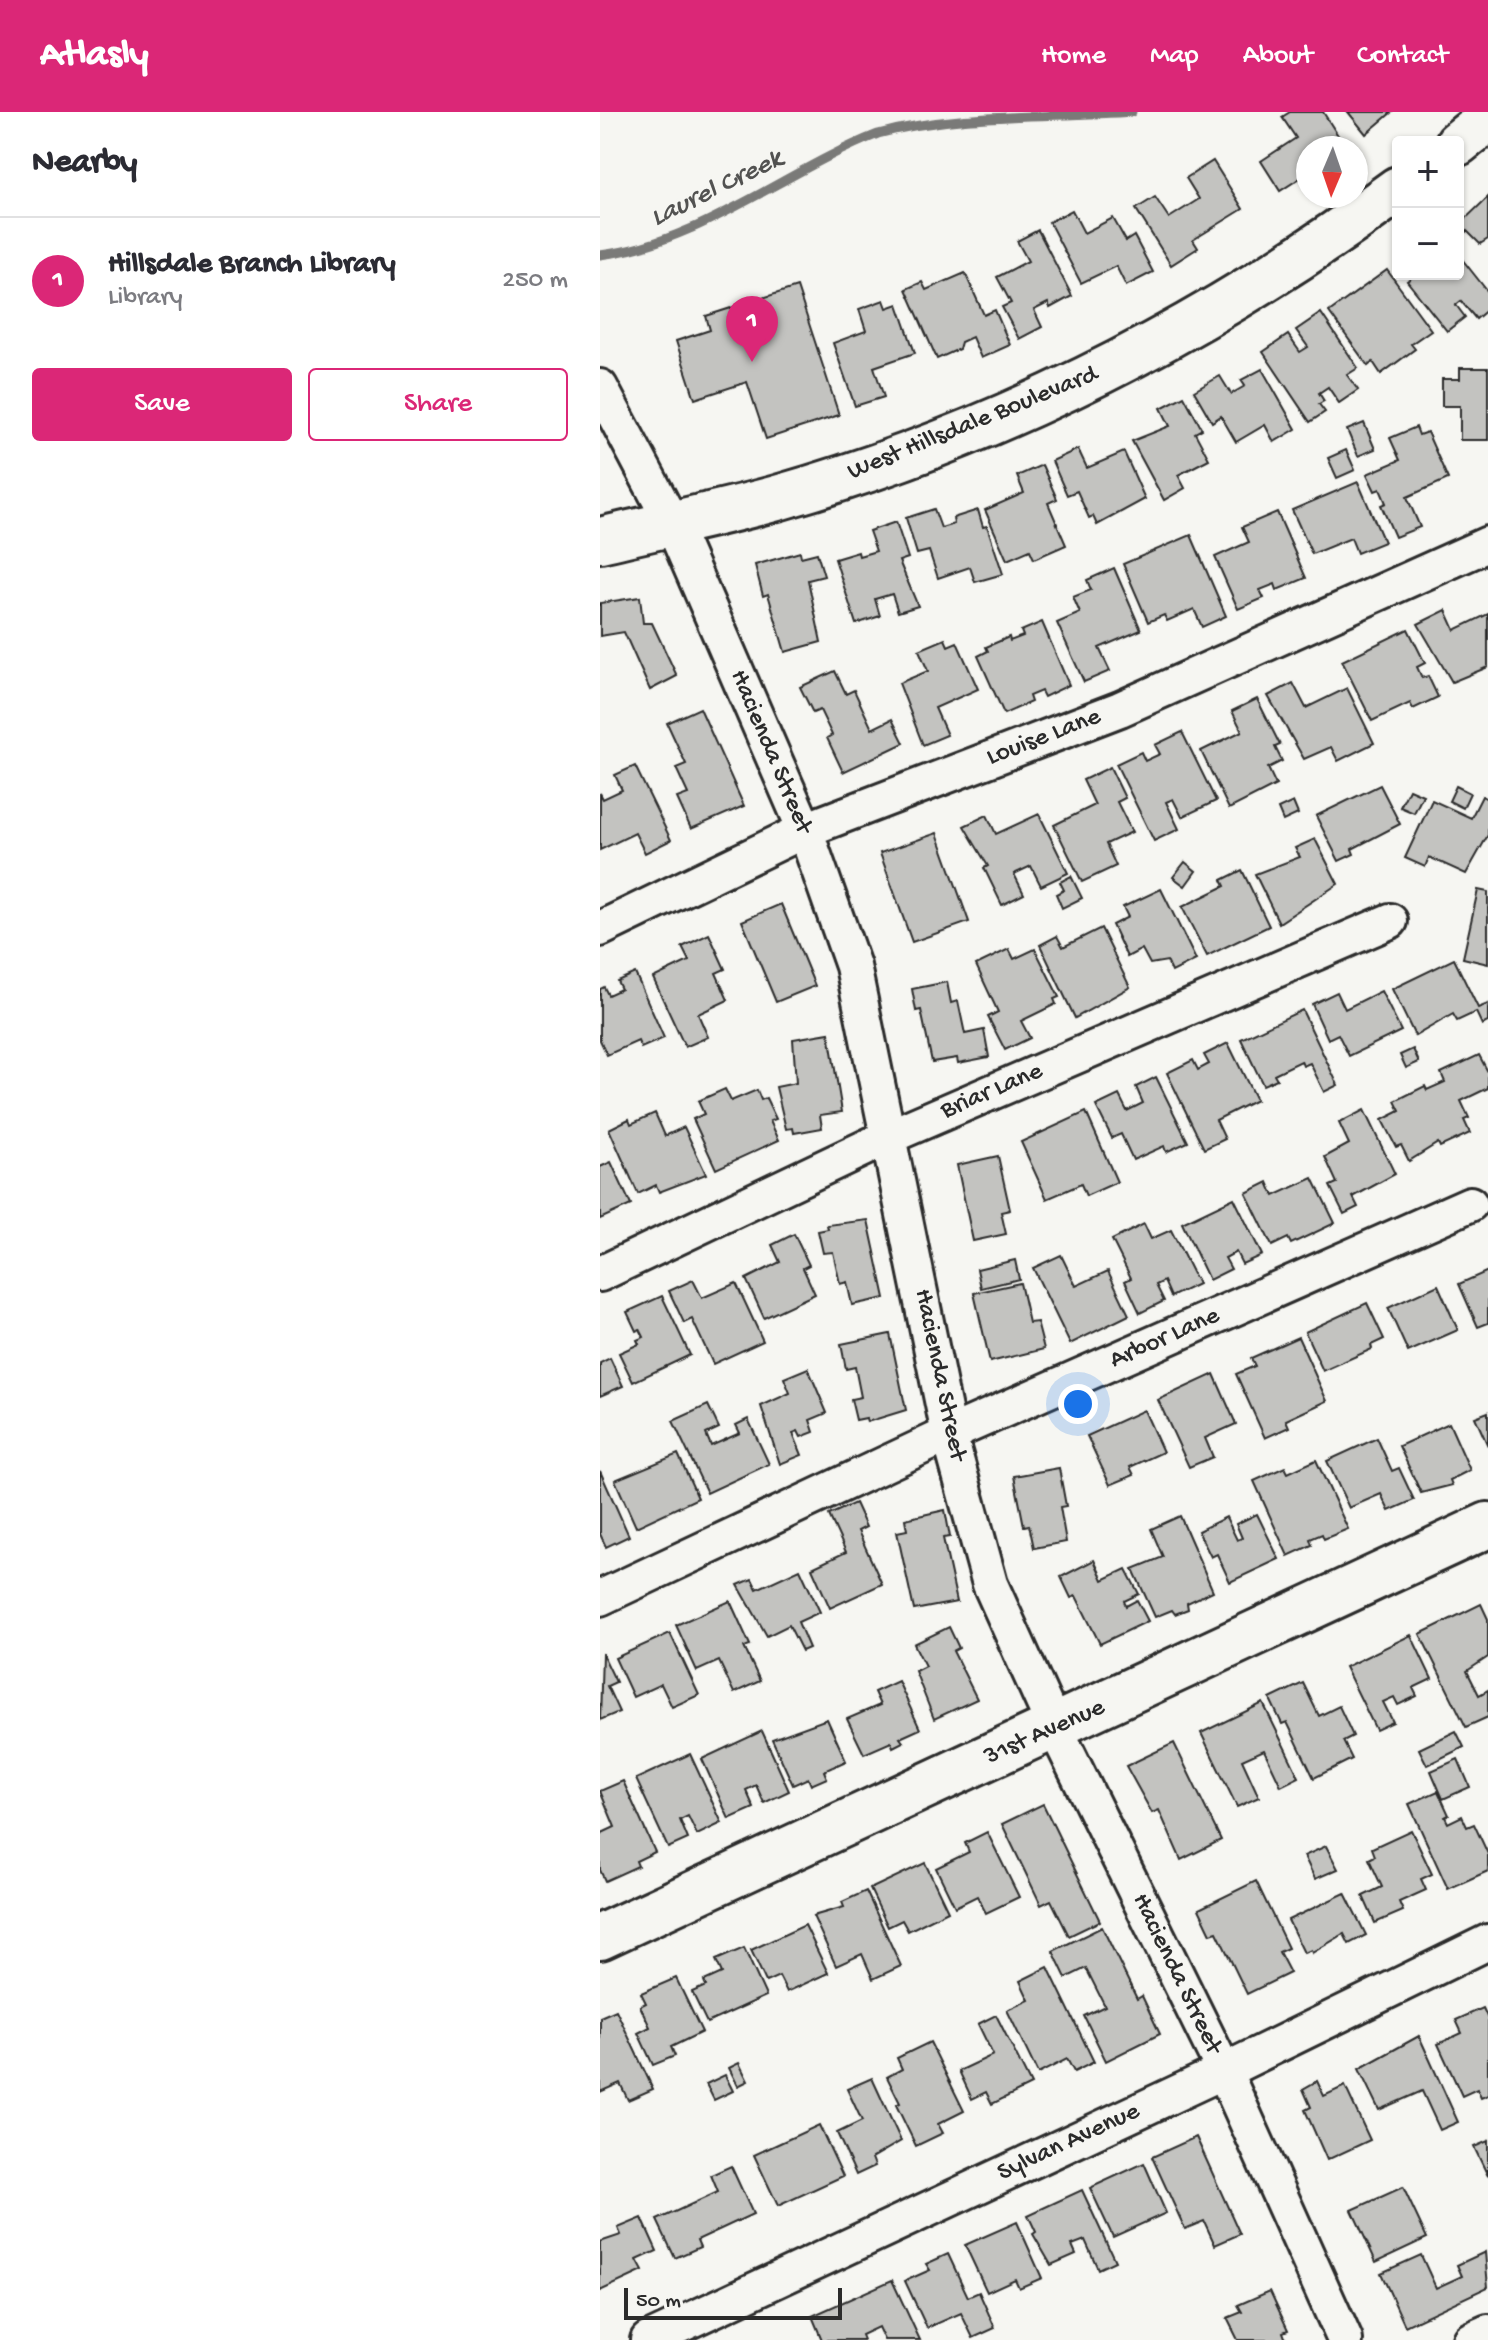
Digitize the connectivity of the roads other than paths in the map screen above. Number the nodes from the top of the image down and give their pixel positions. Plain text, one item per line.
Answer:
1 (1488, 119) edge
2 (1464, 138) edge
3 (1392, 193) edge
4 (600, 387) edge
5 (672, 523) junction
6 (600, 540) edge
7 (1488, 544) edge
8 (805, 830) junction
9 (1390, 921) dead end
10 (600, 929) edge
11 (890, 1136) junction
12 (1470, 1204) dead end
13 (600, 1274) edge
14 (949, 1434) junction
15 (1488, 1525) edge
16 (600, 1598) edge
17 (1055, 1728) junction
18 (600, 1937) edge
19 (1488, 1942) edge
20 (1224, 2071) junction
21 (1488, 2332) edge
22 (648, 2340) edge
23 (1345, 2340) edge
24 (1470, 2340) edge

1 - 2 street
3 - 5 street, West Hillsdale Boulevard
4 - 5 street, Hacienda Street
5 - 6 street, West Hillsdale Boulevard
5 - 8 street, Hacienda Street
7 - 8 street, Louise Lane
8 - 10 street, Louise Lane
8 - 11 street, Hacienda Street
9 - 11 street, Briar Lane
11 - 13 street, Briar Lane
11 - 14 street, Hacienda Street
12 - 14 street, Arbor Lane
14 - 16 street, Arbor Lane
14 - 17 street, Hacienda Street
15 - 17 street, 31st Avenue
17 - 18 street, 31st Avenue
17 - 20 street, Hacienda Street
19 - 20 street, Sylvan Avenue
20 - 22 street, Sylvan Avenue
20 - 23 street, Hacienda Street
21 - 24 street

